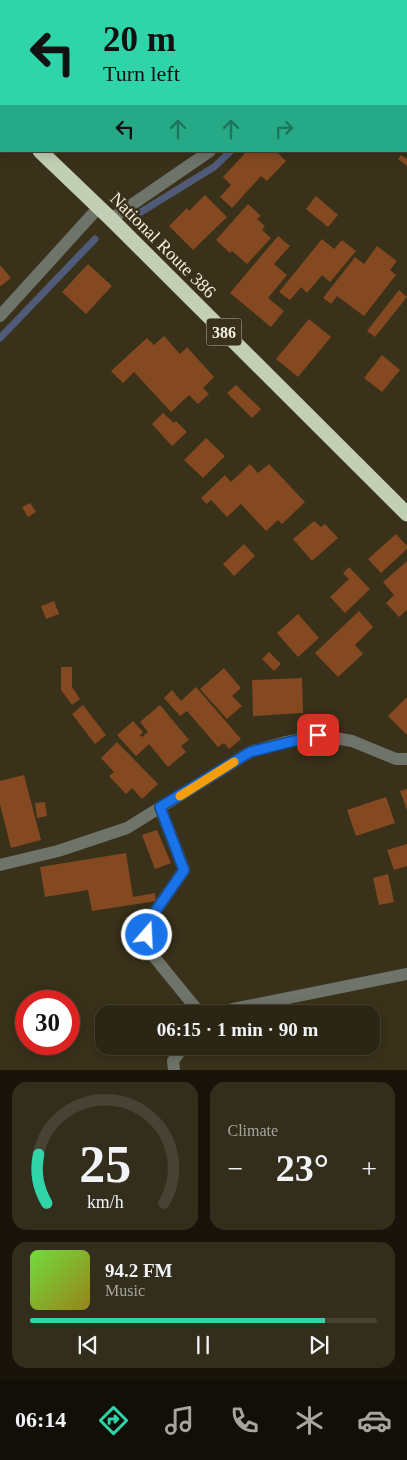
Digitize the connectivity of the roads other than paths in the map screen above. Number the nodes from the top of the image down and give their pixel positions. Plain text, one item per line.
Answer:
1 (41, 152) edge
2 (209, 152) edge
3 (99, 207) junction
4 (111, 219) junction
5 (0, 316) edge
6 (407, 514) edge
7 (407, 759) edge
8 (160, 807) junction
9 (0, 865) edge
10 (407, 974) edge
11 (193, 1005) edge
12 (252, 1005) edge
13 (177, 1055) edge
14 (174, 1070) edge

1 - 3 highway, National Route 386 / 386
2 - 4 street
3 - 4 highway, National Route 386 / 386
3 - 5 street
4 - 6 highway, National Route 386 / 386
7 - 8 street
8 - 9 street
8 - 11 street
10 - 12 street
13 - 14 street

